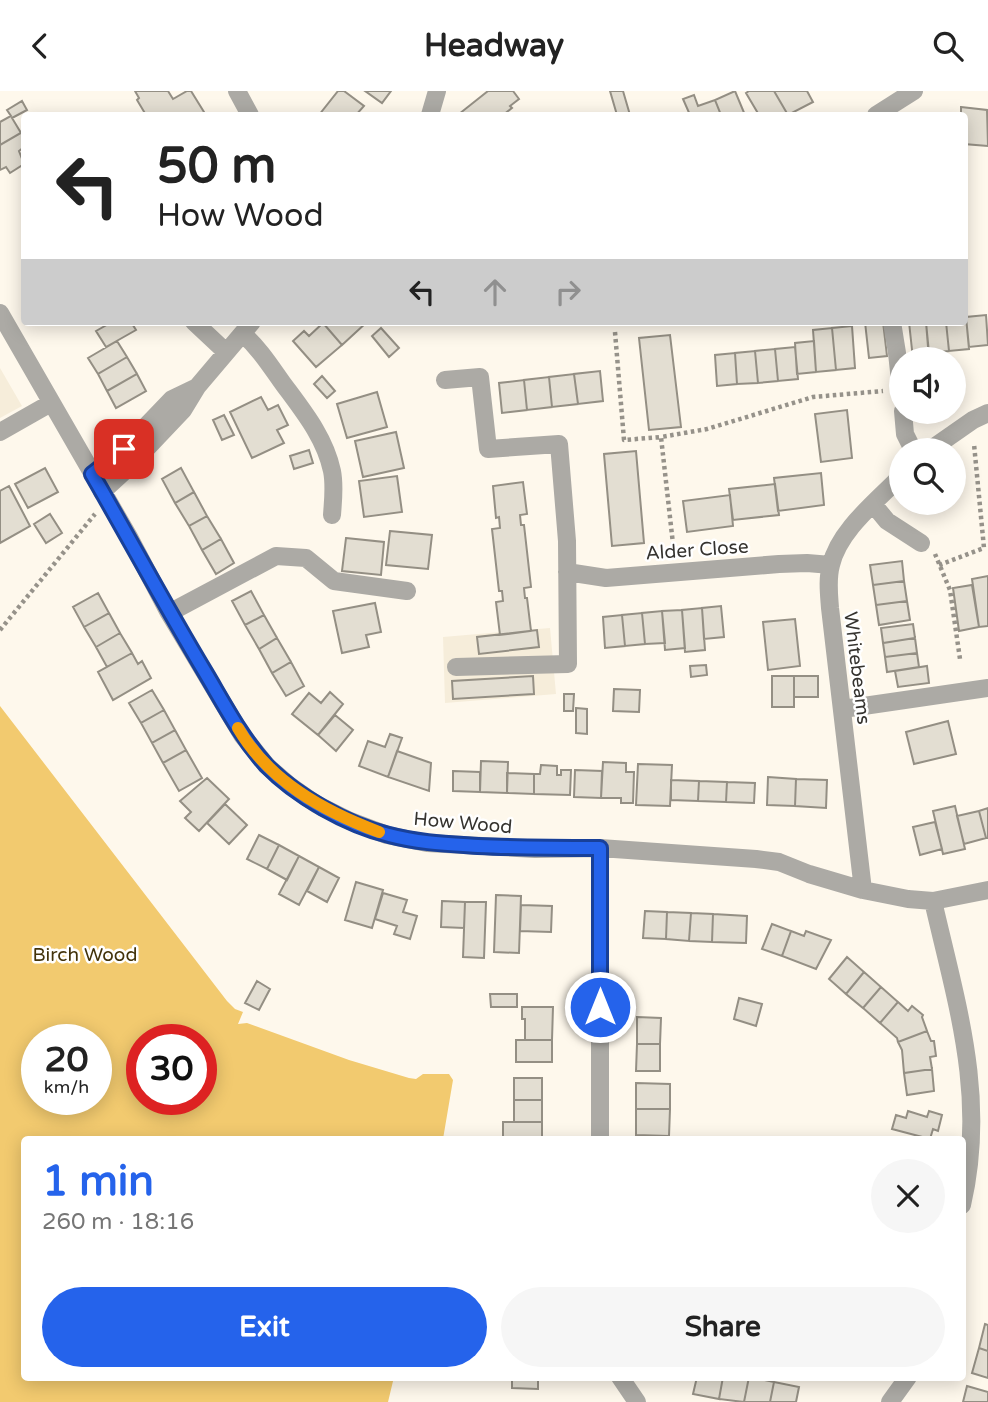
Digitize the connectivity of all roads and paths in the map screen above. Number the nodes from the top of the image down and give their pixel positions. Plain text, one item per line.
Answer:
1 (237, 91) edge
2 (437, 91) edge
3 (914, 91) edge
4 (248, 112) edge
5 (431, 112) edge
6 (881, 112) edge
7 (0, 313) edge
8 (198, 326) edge
9 (892, 326) edge
10 (248, 328) edge
11 (615, 332) dead end
12 (893, 347) edge
13 (226, 352) junction
14 (445, 380) dead end
15 (197, 387) junction
16 (889, 391) edge
17 (51, 403) junction
18 (981, 417) edge
19 (0, 432) edge
20 (661, 436) junction
21 (949, 438) edge
22 (92, 474) junction
23 (889, 488) edge
24 (105, 496) junction
25 (873, 504) junction
26 (332, 515) dead end
27 (921, 543) joint
28 (986, 548) edge
29 (831, 565) junction
30 (939, 565) junction
31 (567, 572) junction
32 (676, 572) junction
33 (407, 591) dead end
34 (169, 613) junction
35 (0, 630) edge
36 (960, 659) dead end
37 (456, 667) dead end
38 (988, 688) edge
39 (843, 709) junction
40 (600, 848) junction
41 (863, 890) junction
42 (988, 891) edge
43 (933, 901) junction
44 (600, 1136) edge
45 (966, 1182) edge
46 (623, 1381) edge
47 (905, 1381) edge
48 (637, 1402) edge
49 (890, 1402) edge

1 - 4 street
2 - 5 street
3 - 6 street
7 - 17 street, How Wood
8 - 13 street
9 - 12 street
10 - 13 street
10 - 26 street
11 - 20 path
13 - 15 street
14 - 31 street
15 - 22 street
15 - 24 street
16 - 20 path
17 - 19 street
17 - 22 street, How Wood
18 - 21 street
18 - 28 path
20 - 32 path
22 - 24 street, How Wood
23 - 25 street, Whitebeams
24 - 34 street, How Wood
24 - 35 path
25 - 27 street
25 - 29 street, Whitebeams
27 - 30 path
28 - 30 path
29 - 32 street, Alder Close
29 - 39 street, Whitebeams
30 - 36 path
31 - 32 street, Alder Close
31 - 37 street
33 - 34 street
34 - 40 street, How Wood
38 - 39 street
39 - 41 street, Whitebeams
40 - 41 street, How Wood
40 - 44 street
41 - 43 street, How Wood
42 - 43 street, How Wood
43 - 45 street
46 - 48 street
47 - 49 street

